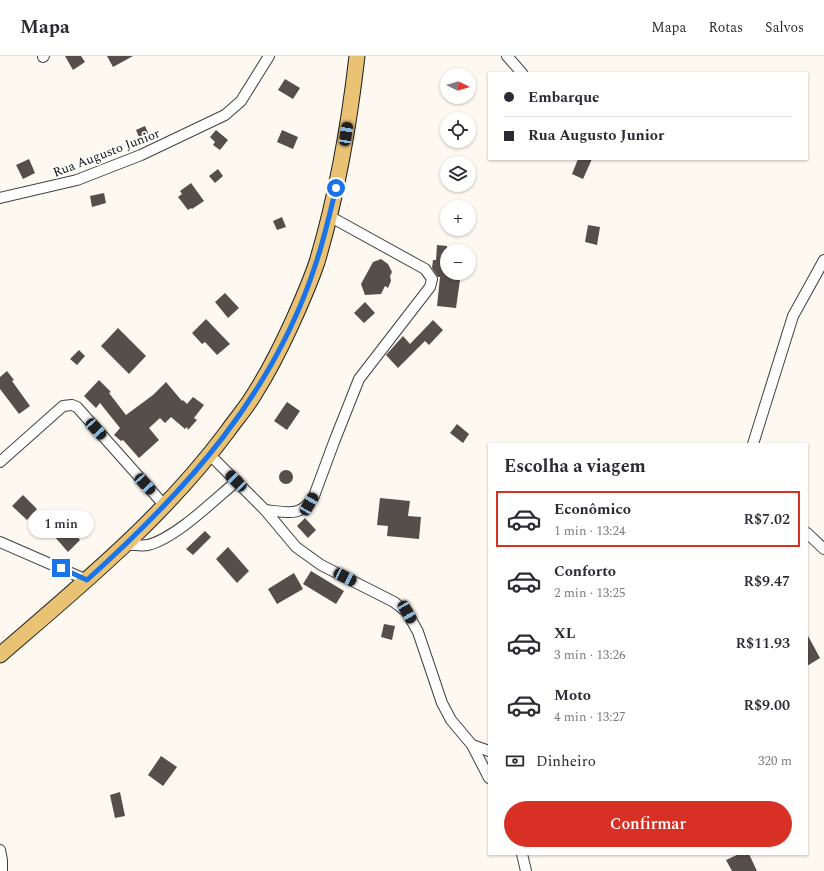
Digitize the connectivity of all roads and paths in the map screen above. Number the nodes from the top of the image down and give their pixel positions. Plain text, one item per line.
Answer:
1 (269, 56) edge
2 (357, 56) edge
3 (507, 56) edge
4 (521, 72) edge
5 (0, 198) edge
6 (329, 216) junction
7 (824, 260) edge
8 (753, 443) edge
9 (210, 455) junction
10 (0, 462) edge
11 (236, 481) junction
12 (165, 506) junction
13 (265, 510) junction
14 (808, 534) edge
15 (0, 542) edge
16 (126, 544) junction
17 (824, 549) edge
18 (87, 580) junction
19 (0, 655) edge
20 (472, 746) junction
21 (488, 750) edge
22 (488, 776) edge
23 (0, 850) edge
24 (522, 855) edge
25 (2, 871) edge
26 (526, 871) edge

1 - 5 street, Rua Augusto Junior
2 - 6 main road
3 - 4 street
6 - 9 main road
6 - 13 street
7 - 8 street
9 - 11 street
9 - 12 main road
10 - 12 street
11 - 13 street
11 - 16 street
12 - 16 main road
13 - 20 street
14 - 17 street
15 - 18 street
16 - 18 main road
18 - 19 main road
20 - 21 street
20 - 22 street
23 - 25 street
24 - 26 street

